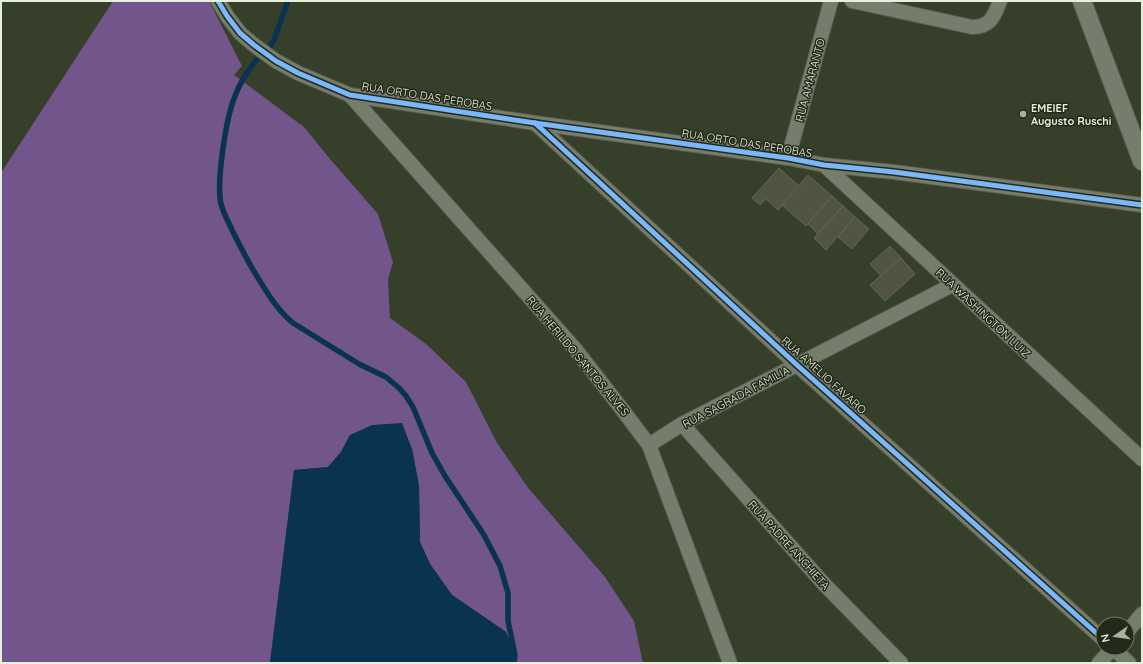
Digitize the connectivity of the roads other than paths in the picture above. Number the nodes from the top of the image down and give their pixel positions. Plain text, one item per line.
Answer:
1 (218, 1) edge
2 (831, 1) edge
3 (852, 1) edge
4 (1000, 1) edge
5 (1082, 1) edge
6 (350, 95) junction
7 (535, 123) junction
8 (788, 158) junction
9 (1142, 162) edge
10 (824, 165) junction
11 (1142, 205) edge
12 (952, 284) junction
13 (797, 365) junction
14 (682, 424) junction
15 (649, 445) junction
16 (1142, 459) edge
17 (1142, 614) edge
18 (1135, 622) edge
19 (1095, 632) edge
20 (1122, 656) edge
21 (730, 663) edge
22 (900, 663) edge
23 (1129, 663) edge

1 - 6 street
2 - 8 street, RUA AMARANTO
3 - 4 street
5 - 9 street
6 - 7 street, RUA ORTO DAS PEROBAS
6 - 15 street, RUA HERILDO SANTOS ALVES
7 - 8 street, RUA ORTO DAS PEROBAS
7 - 13 street, RUA AMELIO FAVARO
8 - 10 street, RUA ORTO DAS PEROBAS
10 - 11 street, RUA ORTO DAS PEROBAS
10 - 12 street, RUA WASHINGTON LUIZ
12 - 13 street, RUA SAGRADA FAMILIA
12 - 16 street, RUA WASHINGTON LUIZ
13 - 14 street, RUA SAGRADA FAMILIA
13 - 19 street, RUA AMELIO FAVARO
14 - 15 street, RUA SAGRADA FAMILIA
14 - 22 street, RUA PADRE ANCHIETA
15 - 21 street, RUA HERILDO SANTOS ALVES
17 - 18 street
20 - 23 street

